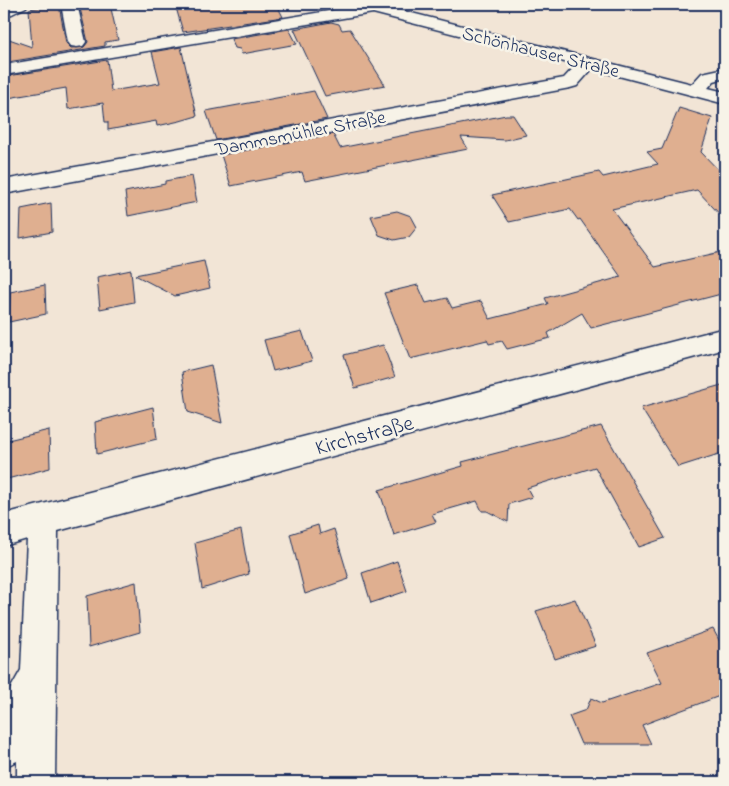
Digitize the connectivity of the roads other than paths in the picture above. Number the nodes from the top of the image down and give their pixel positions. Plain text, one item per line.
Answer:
1 (20, 4) edge
2 (69, 4) edge
3 (365, 6) edge
4 (4, 13) edge
5 (77, 42) dead end
6 (589, 62) junction
7 (4, 70) edge
8 (725, 73) edge
9 (696, 90) junction
10 (725, 98) edge
11 (4, 187) edge
12 (725, 338) edge
13 (43, 519) junction
14 (4, 530) edge
15 (39, 673) junction
16 (4, 748) edge
17 (36, 782) edge

1 - 4 street
2 - 5 street
3 - 6 street, Schönhauser Straße
3 - 7 street
6 - 9 street, Schönhauser Straße
6 - 11 street, Dammsmühler Straße
8 - 9 street
9 - 10 street, Schönhauser Straße
12 - 13 street, Kirchstraße
13 - 14 street, Kirchstraße
13 - 15 street
15 - 16 street
15 - 17 street

